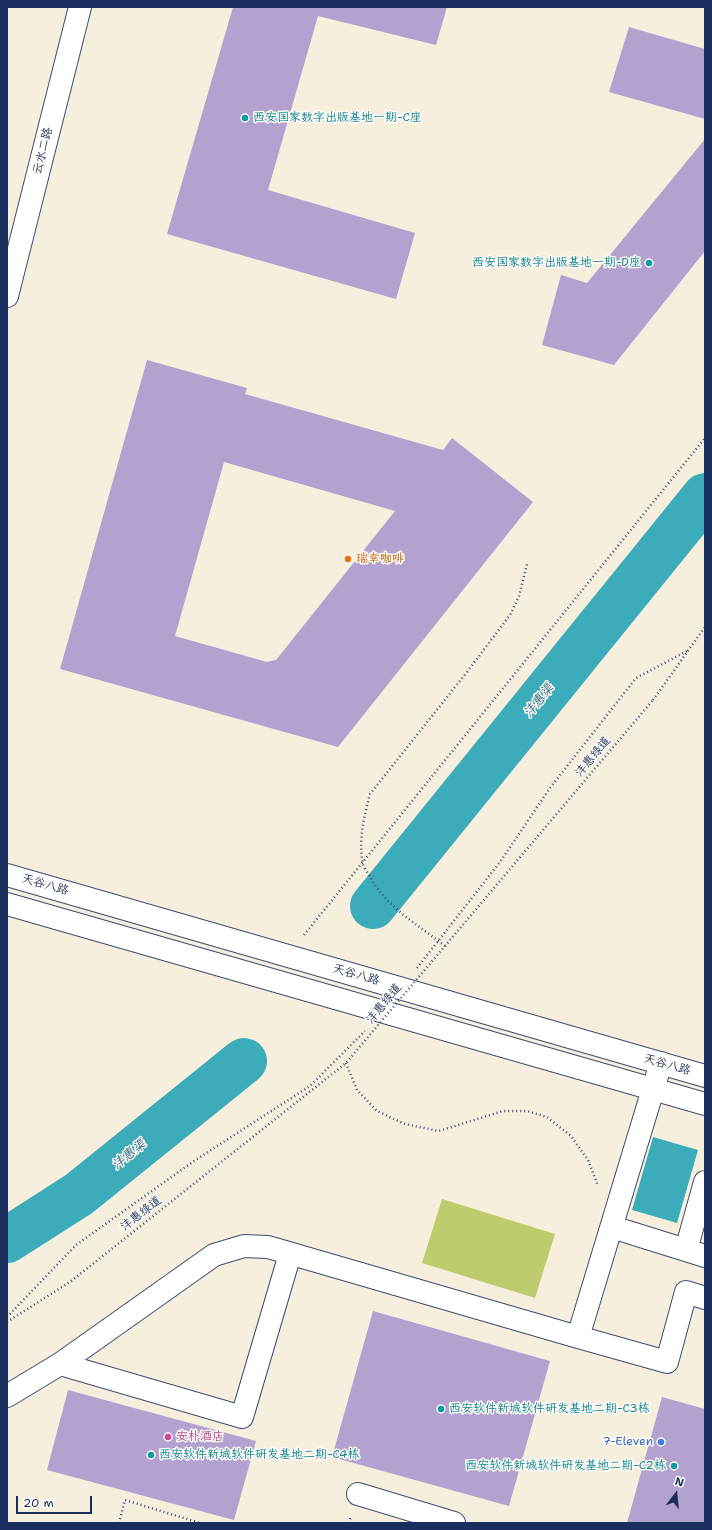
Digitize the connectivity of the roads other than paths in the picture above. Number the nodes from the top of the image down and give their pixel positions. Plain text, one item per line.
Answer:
1 (80, 7) edge
2 (7, 296) edge
3 (7, 875) edge
4 (7, 904) edge
5 (660, 1063) junction
6 (705, 1076) edge
7 (654, 1090) junction
8 (705, 1104) edge
9 (705, 1182) edge
10 (612, 1227) junction
11 (695, 1252) edge
12 (290, 1254) junction
13 (705, 1298) edge
14 (578, 1337) junction
15 (60, 1364) junction
16 (7, 1396) edge
17 (358, 1494) dead end
18 (454, 1523) edge

1 - 2 street, 云水二路
3 - 5 street, 天谷八路
4 - 7 street
5 - 6 street, 天谷八路
5 - 7 street
7 - 8 street
7 - 10 street
9 - 11 street
10 - 11 street
10 - 14 street
12 - 14 street
12 - 15 street
12 - 15 street
13 - 14 street
15 - 16 street
17 - 18 street

